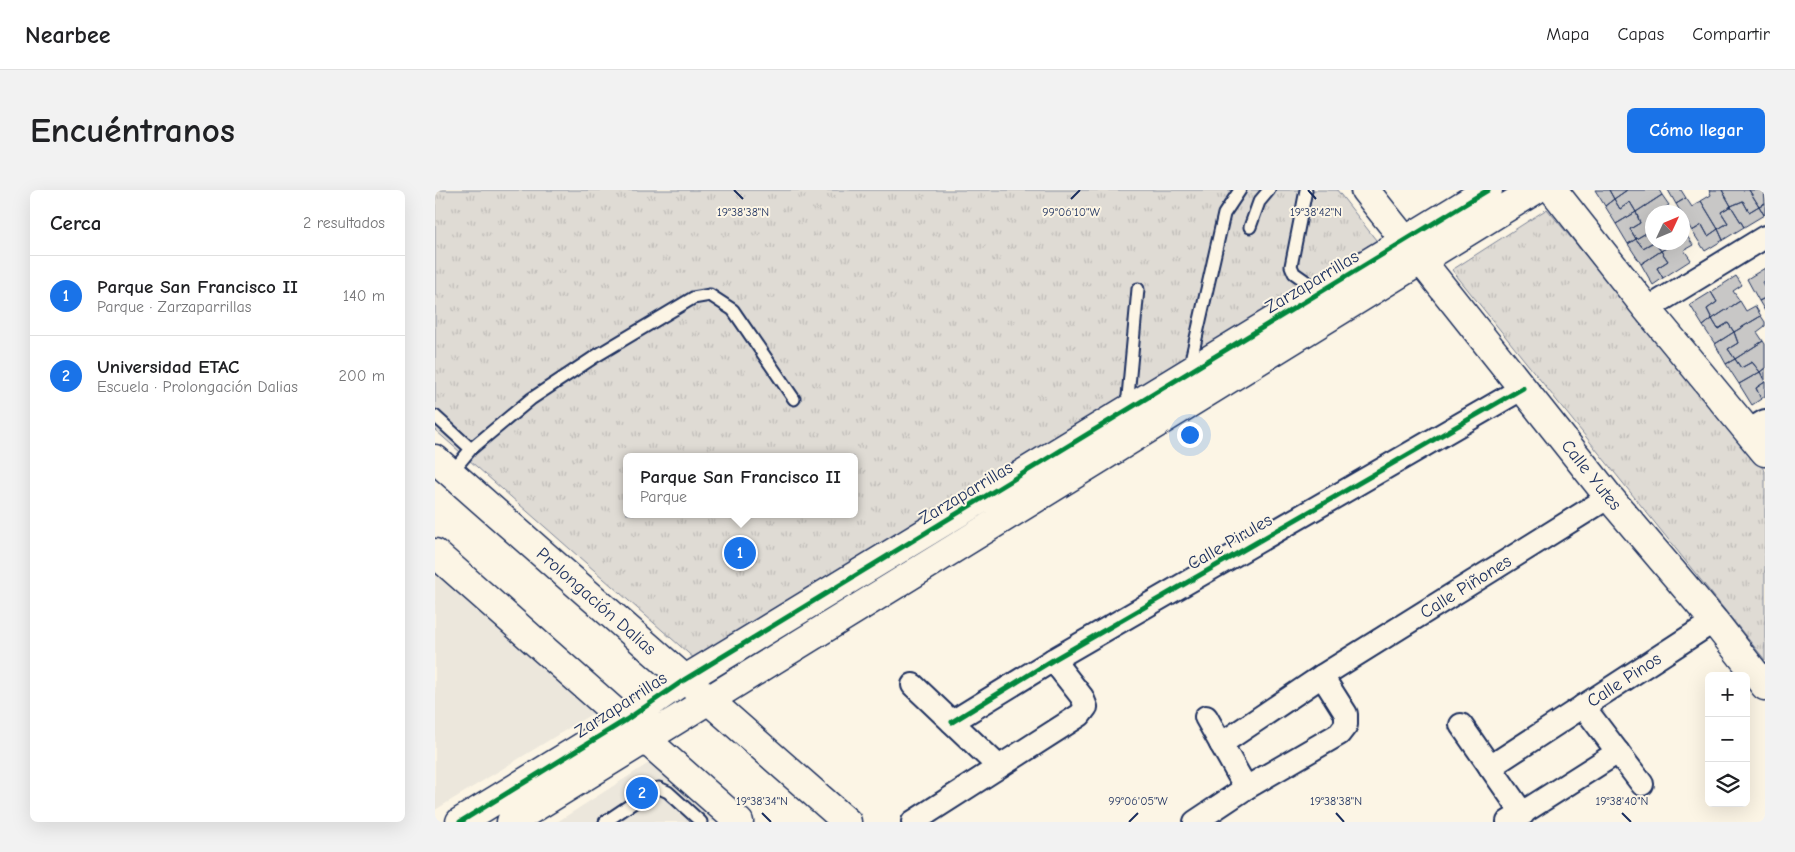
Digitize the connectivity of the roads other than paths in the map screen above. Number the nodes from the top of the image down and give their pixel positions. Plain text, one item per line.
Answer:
1 (1240, 190) edge
2 (1269, 190) edge
3 (1306, 190) edge
4 (1365, 190) edge
5 (1488, 190) edge
6 (1535, 190) edge
7 (1553, 190) edge
8 (1250, 228) dead end
9 (1765, 237) edge
10 (1413, 250) junction
11 (1138, 289) dead end
12 (1322, 292) junction
13 (1647, 309) junction
14 (1189, 373) junction
15 (1523, 388) junction
16 (794, 399) dead end
17 (1127, 410) junction
18 (435, 416) edge
19 (1756, 426) edge
20 (471, 449) junction
21 (1765, 452) edge
22 (443, 466) edge
23 (1609, 497) junction
24 (435, 553) edge
25 (1714, 622) junction
26 (1053, 660) junction
27 (1323, 676) junction
28 (684, 680) junction
29 (913, 685) dead end
30 (1765, 686) edge
31 (709, 702) junction
32 (1583, 706) junction
33 (1206, 717) dead end
34 (626, 720) junction
35 (952, 722) junction
36 (1461, 725) dead end
37 (646, 739) junction
38 (1221, 744) junction
39 (1618, 752) junction
40 (998, 766) junction
41 (1490, 767) junction
42 (1642, 784) dead end
43 (1246, 788) junction
44 (1515, 818) edge
45 (460, 822) edge
46 (511, 822) edge
47 (605, 822) edge
48 (701, 822) edge
49 (739, 822) edge
50 (847, 822) edge
51 (913, 822) edge
52 (1195, 822) edge

1 - 14 lane
2 - 8 lane
3 - 12 lane
4 - 10 street, Calle Yutes
5 - 10 street, Zarzaparrillas
6 - 10 street, Zarzaparrillas
7 - 13 street
9 - 13 street
10 - 12 street, Zarzaparrillas
10 - 15 street, Calle Yutes
10 - 31 street, Zarzaparrillas
11 - 17 lane
12 - 14 street, Zarzaparrillas
13 - 19 street
14 - 17 street, Zarzaparrillas
15 - 23 street, Calle Yutes
15 - 26 street, Calle Pirules
16 - 20 lane
17 - 28 street, Zarzaparrillas
18 - 20 lane
19 - 21 street
20 - 22 lane
22 - 28 street, Prolongación Dalias
23 - 25 street, Calle Yutes
23 - 27 street, Calle Piñones
24 - 34 street
25 - 30 street, Calle Yutes
25 - 32 street, Calle Pinos
26 - 35 street, Calle Pirules
26 - 40 street
27 - 38 street, Calle Piñones
27 - 43 street
28 - 31 street, Prolongación Dalias
28 - 34 street, Zarzaparrillas
29 - 35 street
31 - 37 street, Zarzaparrillas
31 - 50 street, Prolongación Dalias
32 - 39 street, Calle Pinos
32 - 41 street
33 - 38 street
34 - 37 street
34 - 45 street, Zarzaparrillas
35 - 40 street
36 - 41 street
37 - 46 street, Zarzaparrillas
37 - 49 street
38 - 43 street
39 - 42 street, Calle Pinos
39 - 44 street
40 - 51 street
41 - 44 street
43 - 52 street
47 - 48 lane

